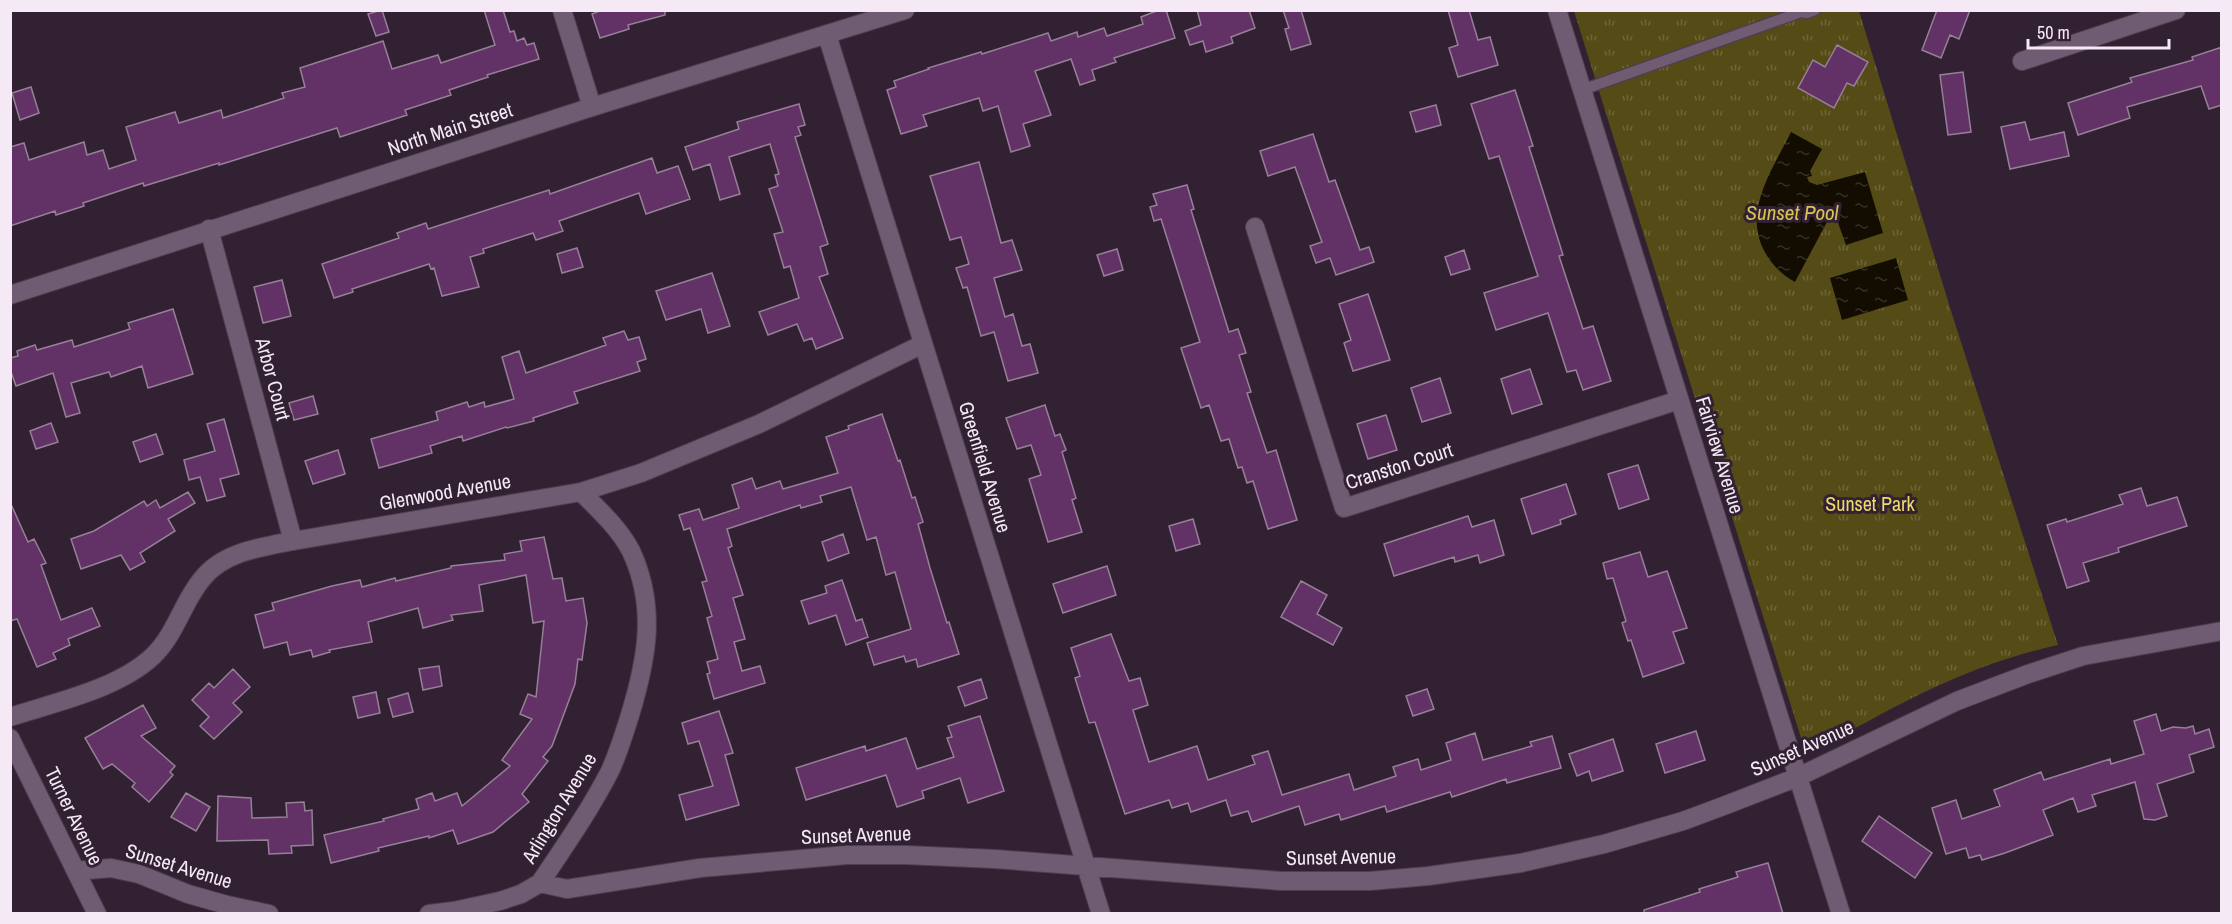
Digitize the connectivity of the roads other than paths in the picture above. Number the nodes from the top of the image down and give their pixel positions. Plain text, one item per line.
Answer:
1 (562, 10) edge
2 (905, 10) edge
3 (1557, 10) edge
4 (1815, 10) edge
5 (2176, 10) edge
6 (1799, 11) edge
7 (827, 34) junction
8 (2022, 61) dead end
9 (1582, 90) junction
10 (592, 108) junction
11 (1255, 226) dead end
12 (209, 229) junction
13 (10, 295) edge
14 (923, 344) junction
15 (1679, 400) junction
16 (581, 492) junction
17 (293, 541) junction
18 (2222, 631) edge
19 (10, 717) edge
20 (10, 738) edge
21 (1798, 777) junction
22 (1087, 866) junction
23 (76, 871) junction
24 (540, 884) junction
25 (504, 907) edge
26 (97, 914) edge
27 (269, 914) edge
28 (429, 914) edge
29 (1101, 914) edge
30 (1841, 914) edge

1 - 10 street
2 - 7 street, North Main Street
3 - 9 street, Fairview Avenue
4 - 6 lane
5 - 8 street
6 - 9 lane
7 - 10 street, North Main Street
7 - 14 street, Greenfield Avenue
9 - 15 street, Fairview Avenue
10 - 12 street, North Main Street
11 - 15 street, Cranston Court
12 - 13 street, North Main Street
12 - 17 street, Arbor Court
14 - 16 street, Glenwood Avenue
14 - 22 street, Greenfield Avenue
15 - 21 street, Fairview Avenue
16 - 17 street, Glenwood Avenue
16 - 24 street, Arlington Avenue
17 - 19 street, Glenwood Avenue
18 - 21 street, Sunset Avenue
20 - 23 street, Turner Avenue
21 - 22 street, Sunset Avenue
21 - 30 street, Fairview Avenue
22 - 24 street, Sunset Avenue
22 - 29 street, Greenfield Avenue
23 - 26 street, Turner Avenue
23 - 27 street, Sunset Avenue
24 - 25 street
25 - 28 street

